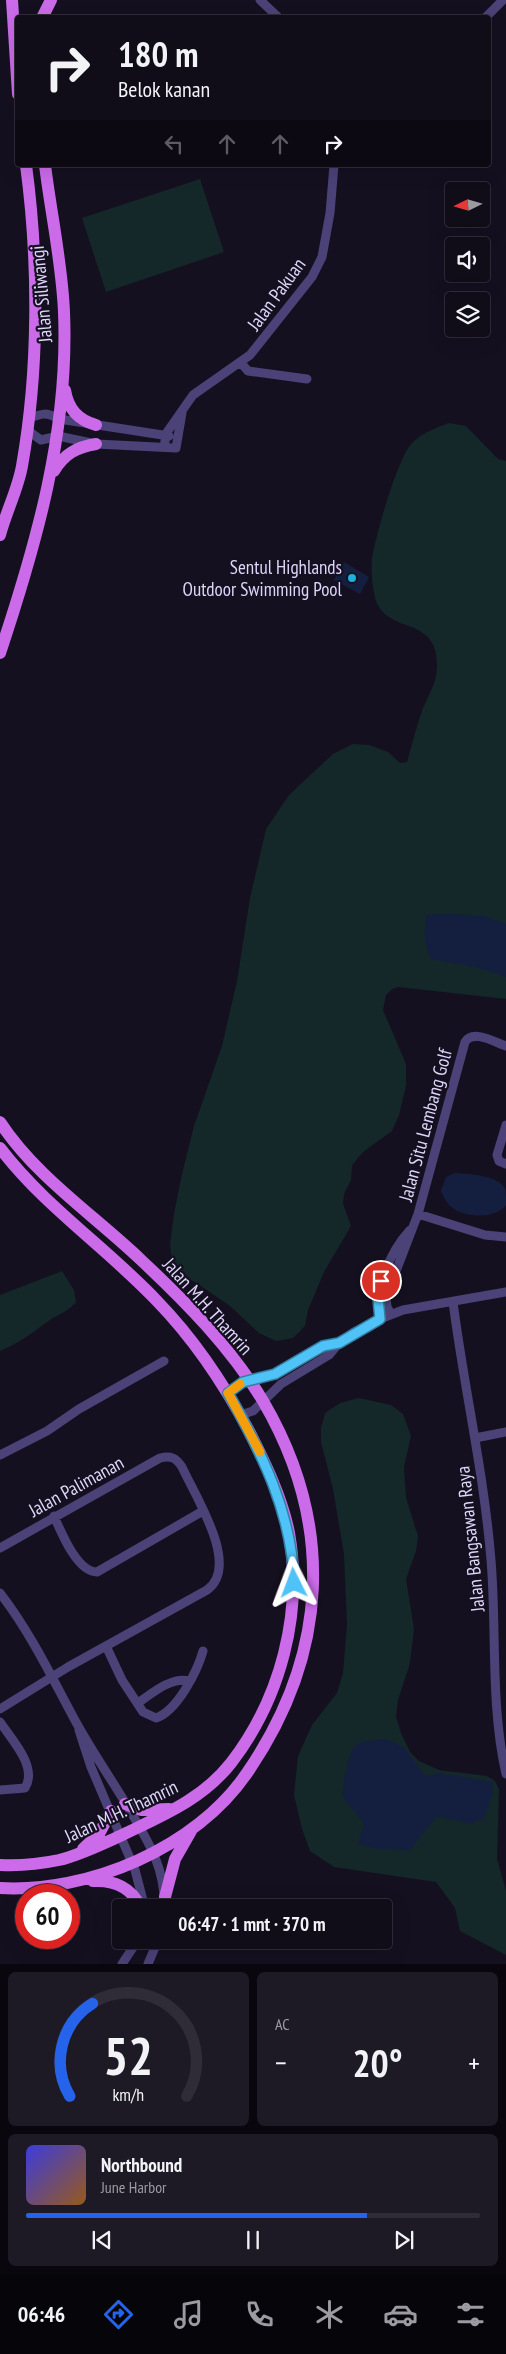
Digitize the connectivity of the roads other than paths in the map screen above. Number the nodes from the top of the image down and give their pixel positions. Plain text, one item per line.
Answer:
1 (3, 0) edge
2 (12, 0) edge
3 (38, 0) edge
4 (51, 0) edge
5 (260, 0) edge
6 (503, 0) edge
7 (40, 15) edge
8 (43, 15) edge
9 (276, 15) edge
10 (488, 15) edge
11 (12, 16) junction
12 (15, 55) edge
13 (26, 167) edge
14 (45, 167) edge
15 (334, 167) edge
16 (241, 363) junction
17 (307, 379) dead end
18 (64, 383) junction
19 (184, 408) junction
20 (59, 420) junction
21 (28, 425) junction
22 (96, 425) junction
23 (165, 435) junction
24 (58, 436) junction
25 (177, 436) junction
26 (96, 444) junction
27 (165, 447) junction
28 (50, 483) junction
29 (0, 535) edge
30 (0, 654) edge
31 (506, 1046) edge
32 (0, 1122) edge
33 (506, 1125) edge
34 (0, 1148) edge
35 (506, 1164) edge
36 (418, 1214) junction
37 (410, 1230) junction
38 (506, 1237) edge
39 (387, 1269) junction
40 (396, 1275) junction
41 (506, 1292) edge
42 (453, 1302) junction
43 (391, 1314) junction
44 (380, 1319) junction
45 (339, 1343) junction
46 (164, 1360) dead end
47 (249, 1381) junction
48 (228, 1393) junction
49 (262, 1401) junction
50 (240, 1415) junction
51 (506, 1432) edge
52 (475, 1438) junction
53 (0, 1455) edge
54 (203, 1512) junction
55 (54, 1516) junction
56 (0, 1548) edge
57 (0, 1593) edge
58 (106, 1646) junction
59 (203, 1652) dead end
60 (52, 1677) junction
61 (189, 1681) junction
62 (138, 1704) junction
63 (0, 1709) edge
64 (501, 1715) edge
65 (0, 1722) edge
66 (78, 1726) junction
67 (506, 1774) edge
68 (0, 1790) edge
69 (125, 1804) junction
70 (178, 1808) junction
71 (111, 1811) junction
72 (196, 1825) junction
73 (141, 1826) junction
74 (120, 1836) junction
75 (153, 1853) junction
76 (77, 1854) junction
77 (131, 1863) junction
78 (0, 1865) edge
79 (80, 1881) junction
80 (0, 1888) edge
81 (134, 1899) edge
82 (143, 1899) edge
83 (163, 1899) edge
84 (165, 1899) edge
85 (132, 1949) edge
86 (154, 1949) edge
87 (122, 1964) edge
88 (148, 1964) edge

1 - 11 main road
2 - 11 main road
3 - 7 main road
4 - 8 main road
5 - 9 street
6 - 10 street
11 - 12 main road
13 - 21 main road, Jalan Siliwangi
14 - 18 main road, Jalan Siliwangi
15 - 16 street, Jalan Pakuan
16 - 17 street
16 - 19 street, Jalan Pakuan
18 - 20 main road, Jalan Siliwangi
18 - 22 main road
19 - 23 street, Jalan Pakuan
19 - 25 street
20 - 21 street
20 - 22 street
20 - 24 main road
21 - 24 street
21 - 29 main road
22 - 23 street
23 - 25 street
23 - 27 street
24 - 26 street
24 - 28 main road
25 - 27 street
26 - 27 street
26 - 28 main road
28 - 30 main road
31 - 36 street, Jalan Situ Lembang Golf
32 - 47 main road, Jalan M.H. Thamrin
33 - 35 street
34 - 48 main road, Jalan M.H. Thamrin
36 - 37 street, Jalan Situ Lembang Golf
36 - 38 street
37 - 39 street, Jalan Situ Lembang Golf
37 - 40 street, Jalan Situ Lembang Golf
39 - 40 street
39 - 44 street, Jalan Situ Lembang Golf
40 - 43 street, Jalan Situ Lembang Golf
41 - 42 street
42 - 43 street
42 - 52 street, Jalan Bangsawan Raya
43 - 44 street
44 - 45 street
45 - 47 street
45 - 49 street
46 - 53 street
47 - 48 street
47 - 49 main road, Jalan M.H. Thamrin
48 - 50 main road, Jalan M.H. Thamrin
49 - 50 street
49 - 72 main road, Jalan M.H. Thamrin
50 - 70 main road, Jalan M.H. Thamrin
51 - 52 street
52 - 64 street, Jalan Bangsawan Raya
54 - 55 street
54 - 55 street, Jalan Palimanan
54 - 58 street
55 - 56 street, Jalan Palimanan
57 - 60 street
58 - 60 street
58 - 62 street
59 - 61 street
60 - 63 street
60 - 66 street
61 - 62 street
61 - 62 street
64 - 67 street, Jalan Bangsawan Raya
65 - 68 street
66 - 69 street
66 - 71 street
69 - 70 main road
69 - 73 street
70 - 73 main road, Jalan M.H. Thamrin
71 - 74 street
71 - 76 main road
72 - 75 main road, Jalan M.H. Thamrin
72 - 84 main road
73 - 74 main road, Jalan M.H. Thamrin
73 - 75 street
74 - 76 main road, Jalan M.H. Thamrin
74 - 77 street
75 - 77 main road, Jalan M.H. Thamrin
75 - 83 street
76 - 78 main road, Jalan M.H. Thamrin
77 - 79 main road, Jalan M.H. Thamrin
77 - 82 street
79 - 80 main road, Jalan M.H. Thamrin
79 - 81 main road
85 - 87 street
86 - 88 street

